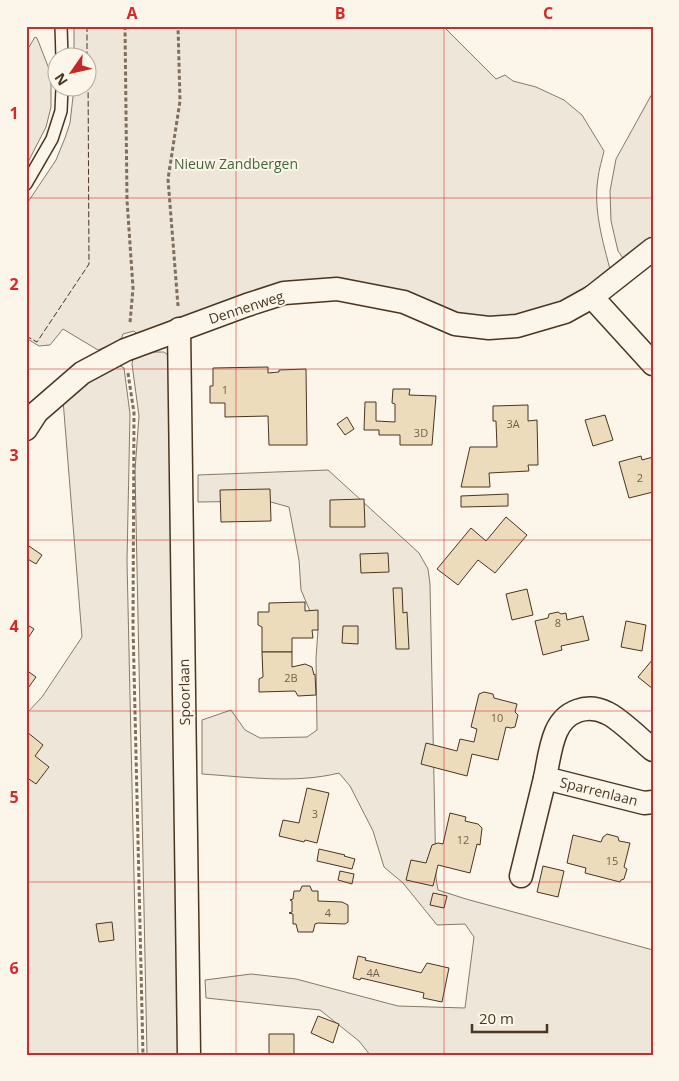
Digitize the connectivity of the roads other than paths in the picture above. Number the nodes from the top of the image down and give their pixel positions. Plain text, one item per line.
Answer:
1 (61, 26) edge
2 (62, 48) edge
3 (62, 98) edge
4 (26, 184) edge
5 (653, 249) edge
6 (592, 297) junction
7 (179, 329) junction
8 (653, 364) edge
9 (26, 429) edge
10 (653, 750) edge
11 (545, 778) junction
12 (653, 802) edge
13 (521, 876) dead end
14 (189, 1055) edge

1 - 2 lane
3 - 4 lane
5 - 6 street, Dennenweg
6 - 7 street, Dennenweg
6 - 8 street
7 - 9 street, Dennenweg
7 - 14 street, Spoorlaan
10 - 11 street, Sparrenlaan
11 - 12 street, Sparrenlaan
11 - 13 street, Sparrenlaan

